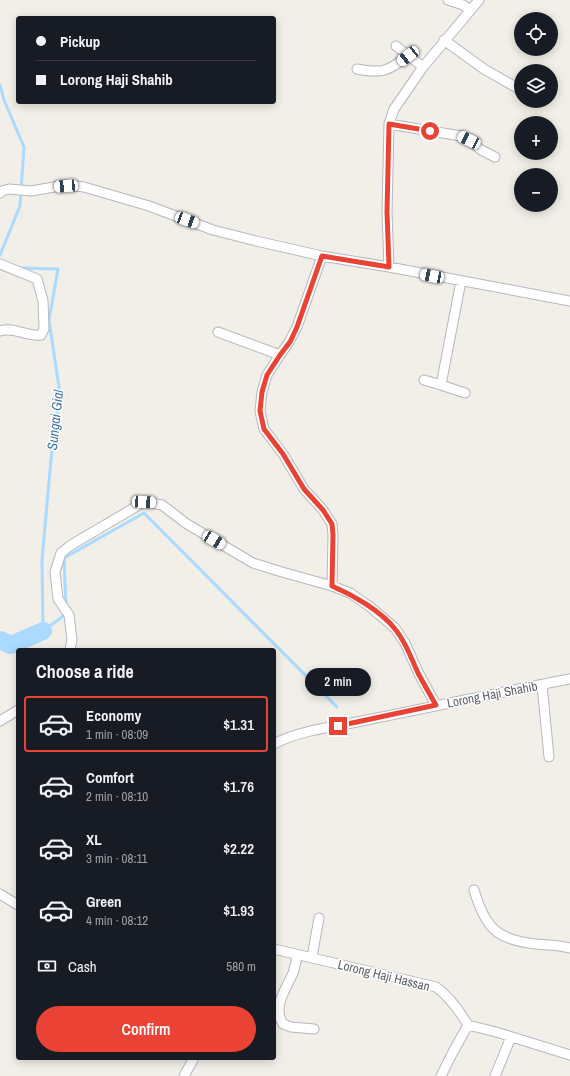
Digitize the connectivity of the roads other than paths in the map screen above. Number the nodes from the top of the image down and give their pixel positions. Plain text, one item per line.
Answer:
1 (448, 0) edge
2 (479, 0) edge
3 (470, 10) junction
4 (444, 40) junction
5 (396, 46) dead end
6 (408, 56) junction
7 (423, 66) junction
8 (357, 69) dead end
9 (514, 86) edge
10 (389, 124) junction
11 (495, 157) dead end
12 (1, 192) edge
13 (322, 256) junction
14 (0, 264) edge
15 (389, 267) junction
16 (462, 281) junction
17 (570, 301) edge
18 (0, 331) edge
19 (218, 332) dead end
20 (280, 355) junction
21 (424, 380) dead end
22 (441, 385) junction
23 (464, 393) dead end
24 (332, 586) junction
25 (70, 648) edge
26 (570, 680) edge
27 (542, 685) junction
28 (436, 705) junction
29 (16, 711) edge
30 (0, 721) edge
31 (276, 743) edge
32 (549, 757) dead end
33 (474, 890) dead end
34 (0, 894) edge
35 (16, 904) edge
36 (320, 918) dead end
37 (570, 948) edge
38 (276, 950) edge
39 (297, 955) junction
40 (312, 957) junction
41 (468, 1025) junction
42 (314, 1029) dead end
43 (511, 1037) junction
44 (570, 1055) edge
45 (193, 1060) edge
46 (184, 1076) edge
47 (441, 1076) edge
48 (495, 1076) edge

1 - 3 street
2 - 3 street
3 - 4 street
4 - 7 street
4 - 9 street
5 - 6 street
6 - 7 street
6 - 8 street
7 - 10 street
10 - 11 street
10 - 15 street
12 - 13 street
13 - 15 street
13 - 20 street
14 - 18 street
15 - 16 street
16 - 17 street
16 - 22 street
19 - 20 street
20 - 24 street
21 - 22 street
22 - 23 street
24 - 25 street
24 - 28 street
26 - 27 street, Lorong Haji Shahib
27 - 28 street, Lorong Haji Shahib
27 - 32 street
28 - 31 street, Lorong Haji Shahib
29 - 30 street
33 - 37 street
34 - 35 street
36 - 40 street
38 - 39 street, Lorong Haji Hassan
39 - 40 street, Lorong Haji Hassan
39 - 42 street
40 - 41 street, Lorong Haji Hassan
41 - 43 street
41 - 47 street
43 - 44 street
43 - 48 street
45 - 46 street

